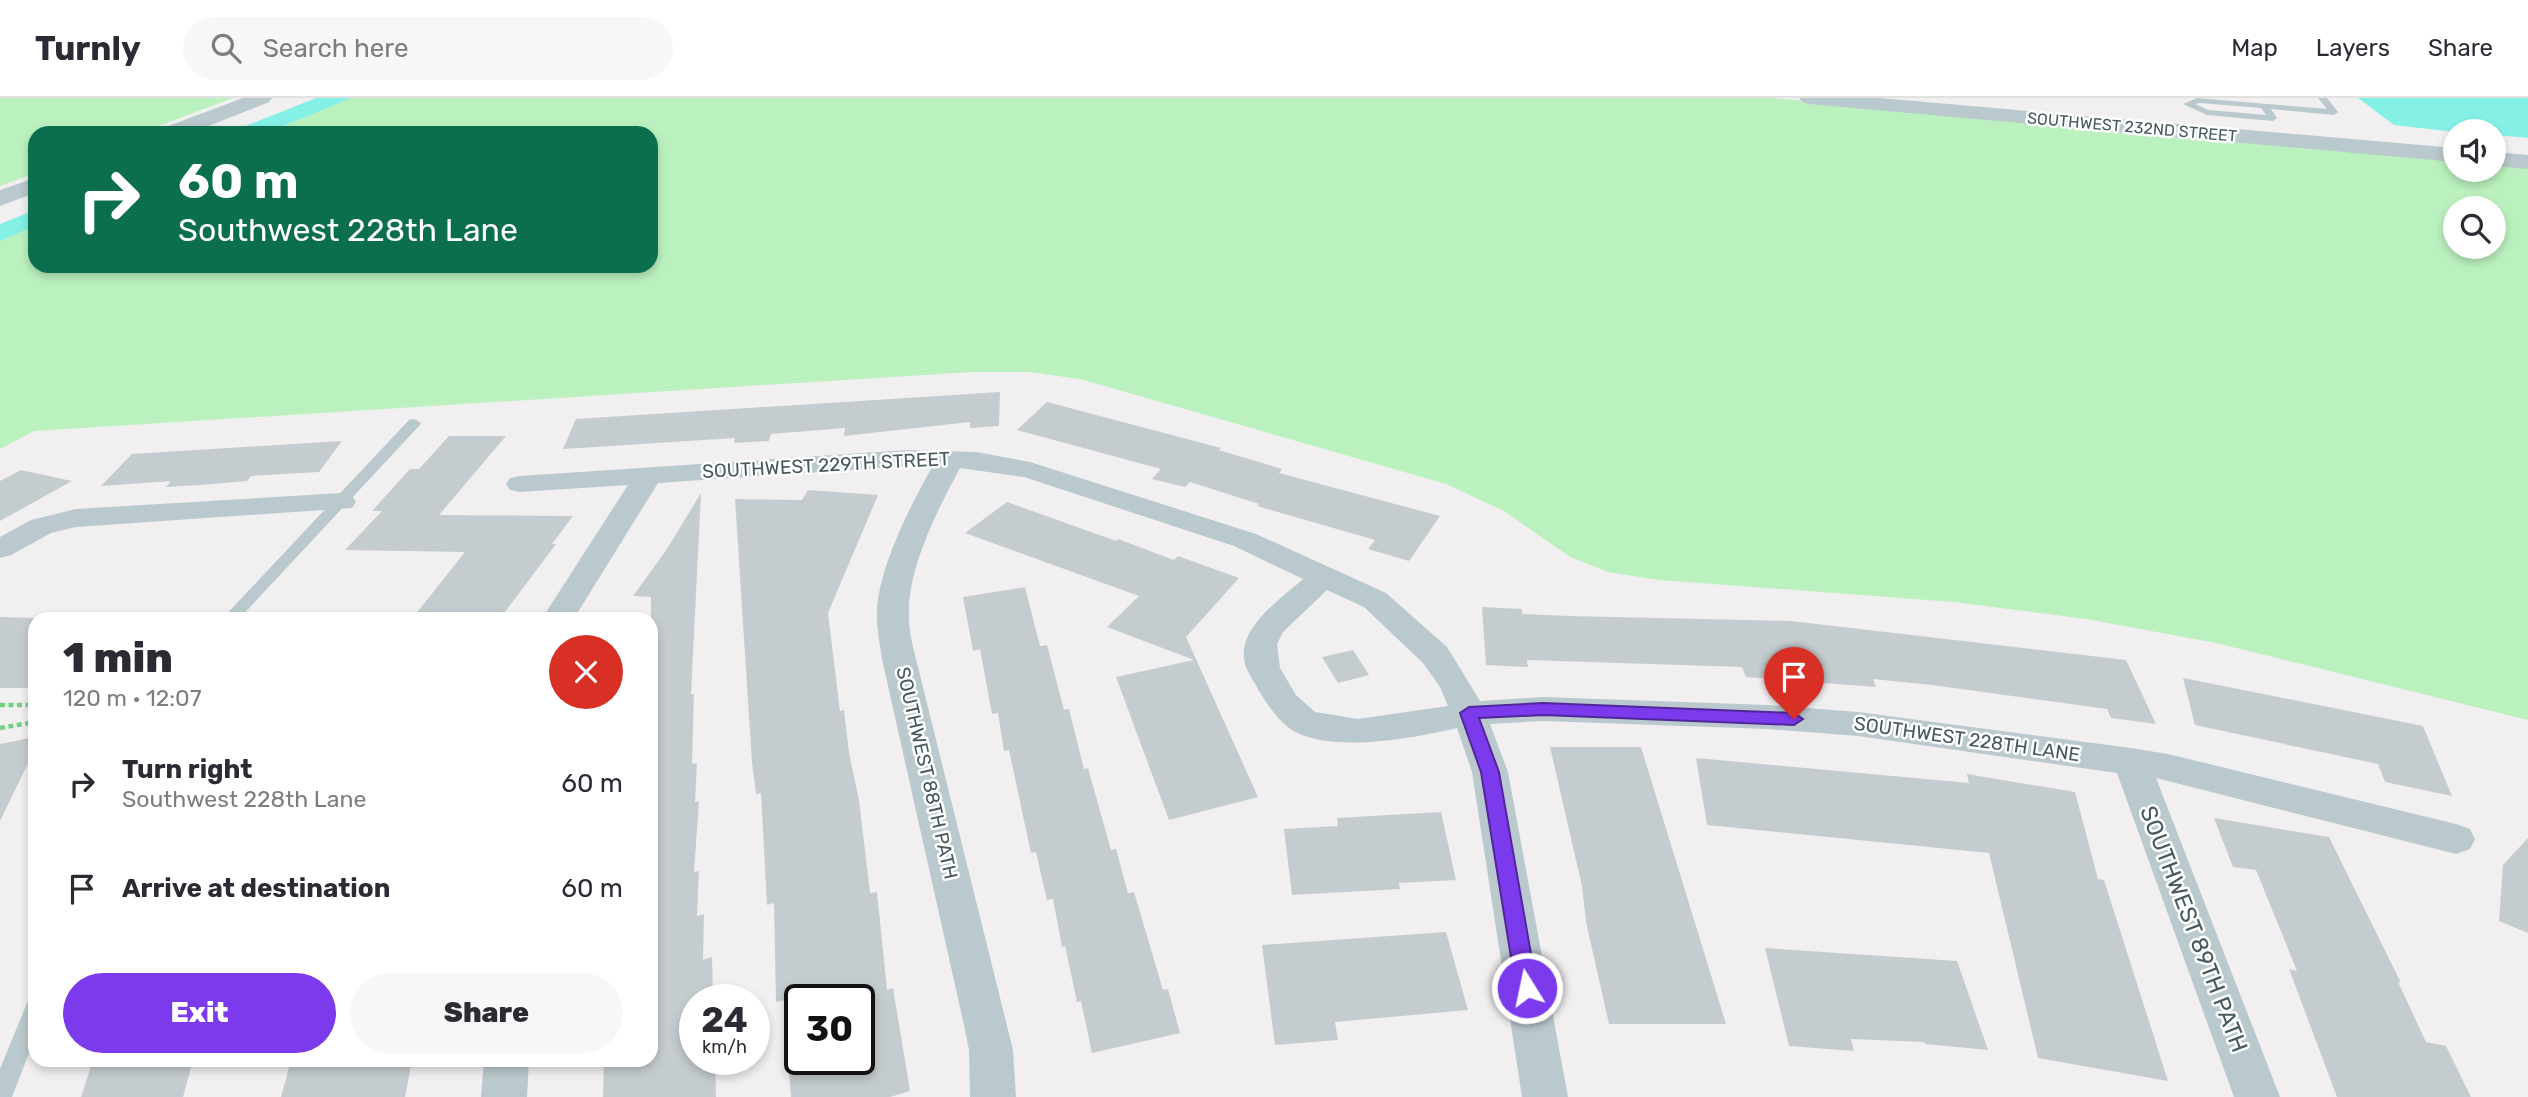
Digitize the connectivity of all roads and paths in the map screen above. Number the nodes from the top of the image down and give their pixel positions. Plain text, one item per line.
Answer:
1 (262, 98) edge
2 (1809, 98) edge
3 (2322, 98) edge
4 (2264, 106) junction
5 (189, 126) edge
6 (2443, 154) edge
7 (2506, 160) edge
8 (2528, 162) edge
9 (28, 188) edge
10 (0, 199) edge
11 (414, 423) dead end
12 (951, 458) junction
13 (649, 475) junction
14 (520, 484) dead end
15 (342, 502) junction
16 (0, 549) edge
17 (1324, 576) junction
18 (237, 612) edge
19 (562, 612) edge
20 (0, 705) edge
21 (28, 705) edge
22 (1469, 713) junction
23 (28, 723) edge
24 (0, 728) edge
25 (2131, 761) junction
26 (2456, 839) dead end
27 (28, 1027) edge
28 (506, 1067) edge
29 (0, 1097) edge
30 (504, 1097) edge
31 (993, 1097) edge
32 (1545, 1097) edge
33 (2257, 1097) edge

1 - 5 street
2 - 6 street, SOUTHWEST 232ND STREET
3 - 4 lane
4 - 4 lane
7 - 8 street
9 - 10 street
11 - 15 lane
12 - 13 street, SOUTHWEST 229TH STREET
12 - 17 street, SOUTHWEST 229TH STREET
12 - 31 street, SOUTHWEST 88TH PATH
13 - 14 street, SOUTHWEST 229TH STREET
13 - 19 street
15 - 16 street
15 - 18 lane
17 - 22 street, SOUTHWEST 229TH STREET
17 - 22 street, SOUTHWEST 228TH LANE
20 - 21 path
22 - 25 street, SOUTHWEST 228TH LANE
22 - 32 street, SOUTHWEST 229TH STREET
23 - 24 path
25 - 26 street, SOUTHWEST 228TH LANE
25 - 33 street, SOUTHWEST 89TH PATH
27 - 29 lane
28 - 30 street

